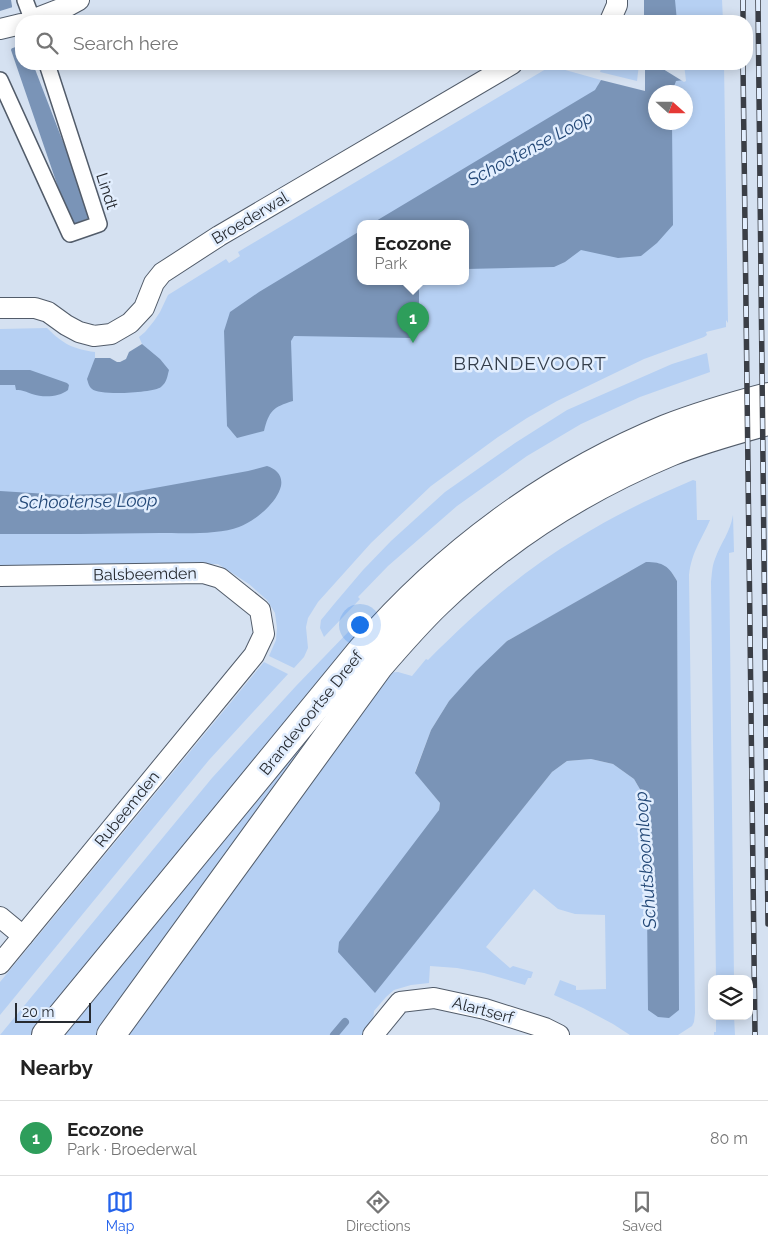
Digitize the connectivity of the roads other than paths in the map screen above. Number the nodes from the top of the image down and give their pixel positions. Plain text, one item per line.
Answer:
1 (25, 0) edge
2 (79, 0) edge
3 (617, 0) edge
4 (22, 15) edge
5 (44, 15) edge
6 (613, 15) edge
7 (49, 70) edge
8 (502, 70) edge
9 (0, 80) edge
10 (0, 308) edge
11 (768, 398) edge
12 (768, 421) edge
13 (0, 576) edge
14 (254, 655) joint
15 (0, 917) edge
16 (23, 936) junction
17 (0, 964) edge
18 (46, 1035) edge
19 (111, 1035) edge
20 (373, 1035) edge
21 (559, 1035) edge

1 - 4 street
2 - 5 street
3 - 6 street
7 - 9 street, Lindt
8 - 10 street, Broederwal
11 - 18 main road, Brandevoortse Dreef
12 - 19 main road, Brandevoortse Dreef
13 - 14 street, Balsbeemden
14 - 16 street, Rubeemden
15 - 16 street
16 - 17 street, Rubeemden
20 - 21 street, Alartserf

